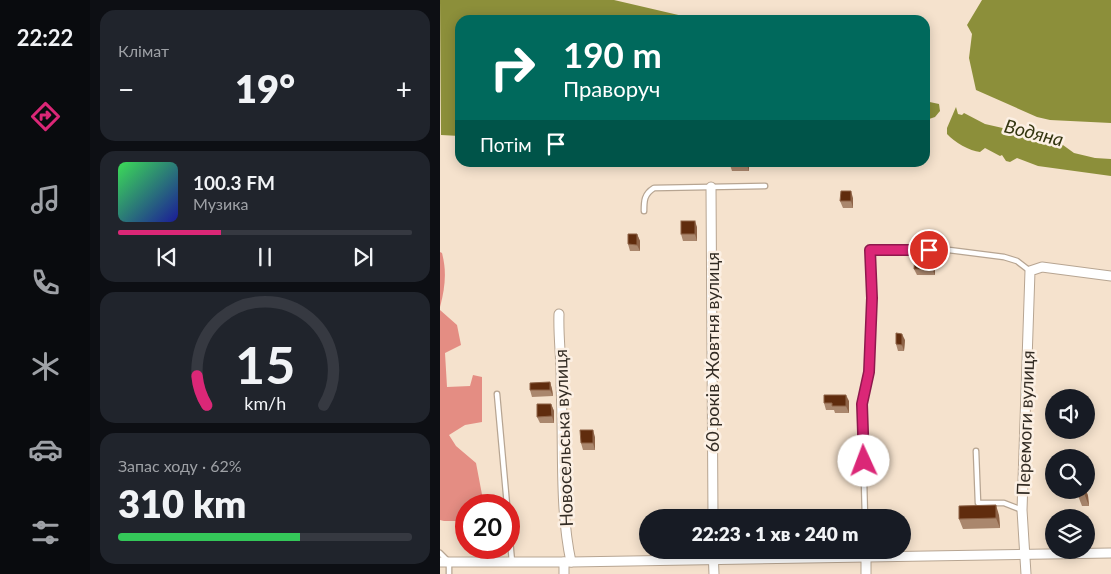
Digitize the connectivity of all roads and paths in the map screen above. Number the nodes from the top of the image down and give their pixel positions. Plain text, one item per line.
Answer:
1 (766, 186) dead end
2 (711, 187) junction
3 (644, 212) dead end
4 (1030, 271) junction
5 (1111, 276) edge
6 (559, 314) dead end
7 (497, 394) dead end
8 (976, 451) dead end
9 (506, 494) edge
10 (713, 509) edge
11 (865, 509) edge
12 (1022, 510) junction
13 (440, 553) edge
14 (1111, 553) edge
15 (911, 554) edge
16 (1026, 555) junction
17 (512, 559) edge
18 (739, 559) edge
19 (866, 559) edge
20 (714, 560) junction
21 (445, 562) edge
22 (512, 562) junction
23 (568, 562) junction
24 (449, 574) edge
25 (564, 574) edge
26 (714, 574) edge
27 (866, 574) edge
28 (1026, 574) edge

1 - 2 lane
2 - 3 lane
2 - 10 street, 60 років Жовтня вулиця
4 - 5 street
4 - 11 lane
4 - 12 street, Перемоги вулиця
6 - 23 street, Новосельська вулиця
7 - 9 lane
8 - 12 lane
12 - 16 street, Перемоги вулиця
13 - 21 lane
14 - 16 street
15 - 16 street
16 - 28 street, Перемоги вулиця
17 - 22 lane
18 - 20 street
19 - 27 street
20 - 23 street
20 - 26 street
21 - 22 street
21 - 24 lane
22 - 23 street
23 - 25 street, Новосельська вулиця

